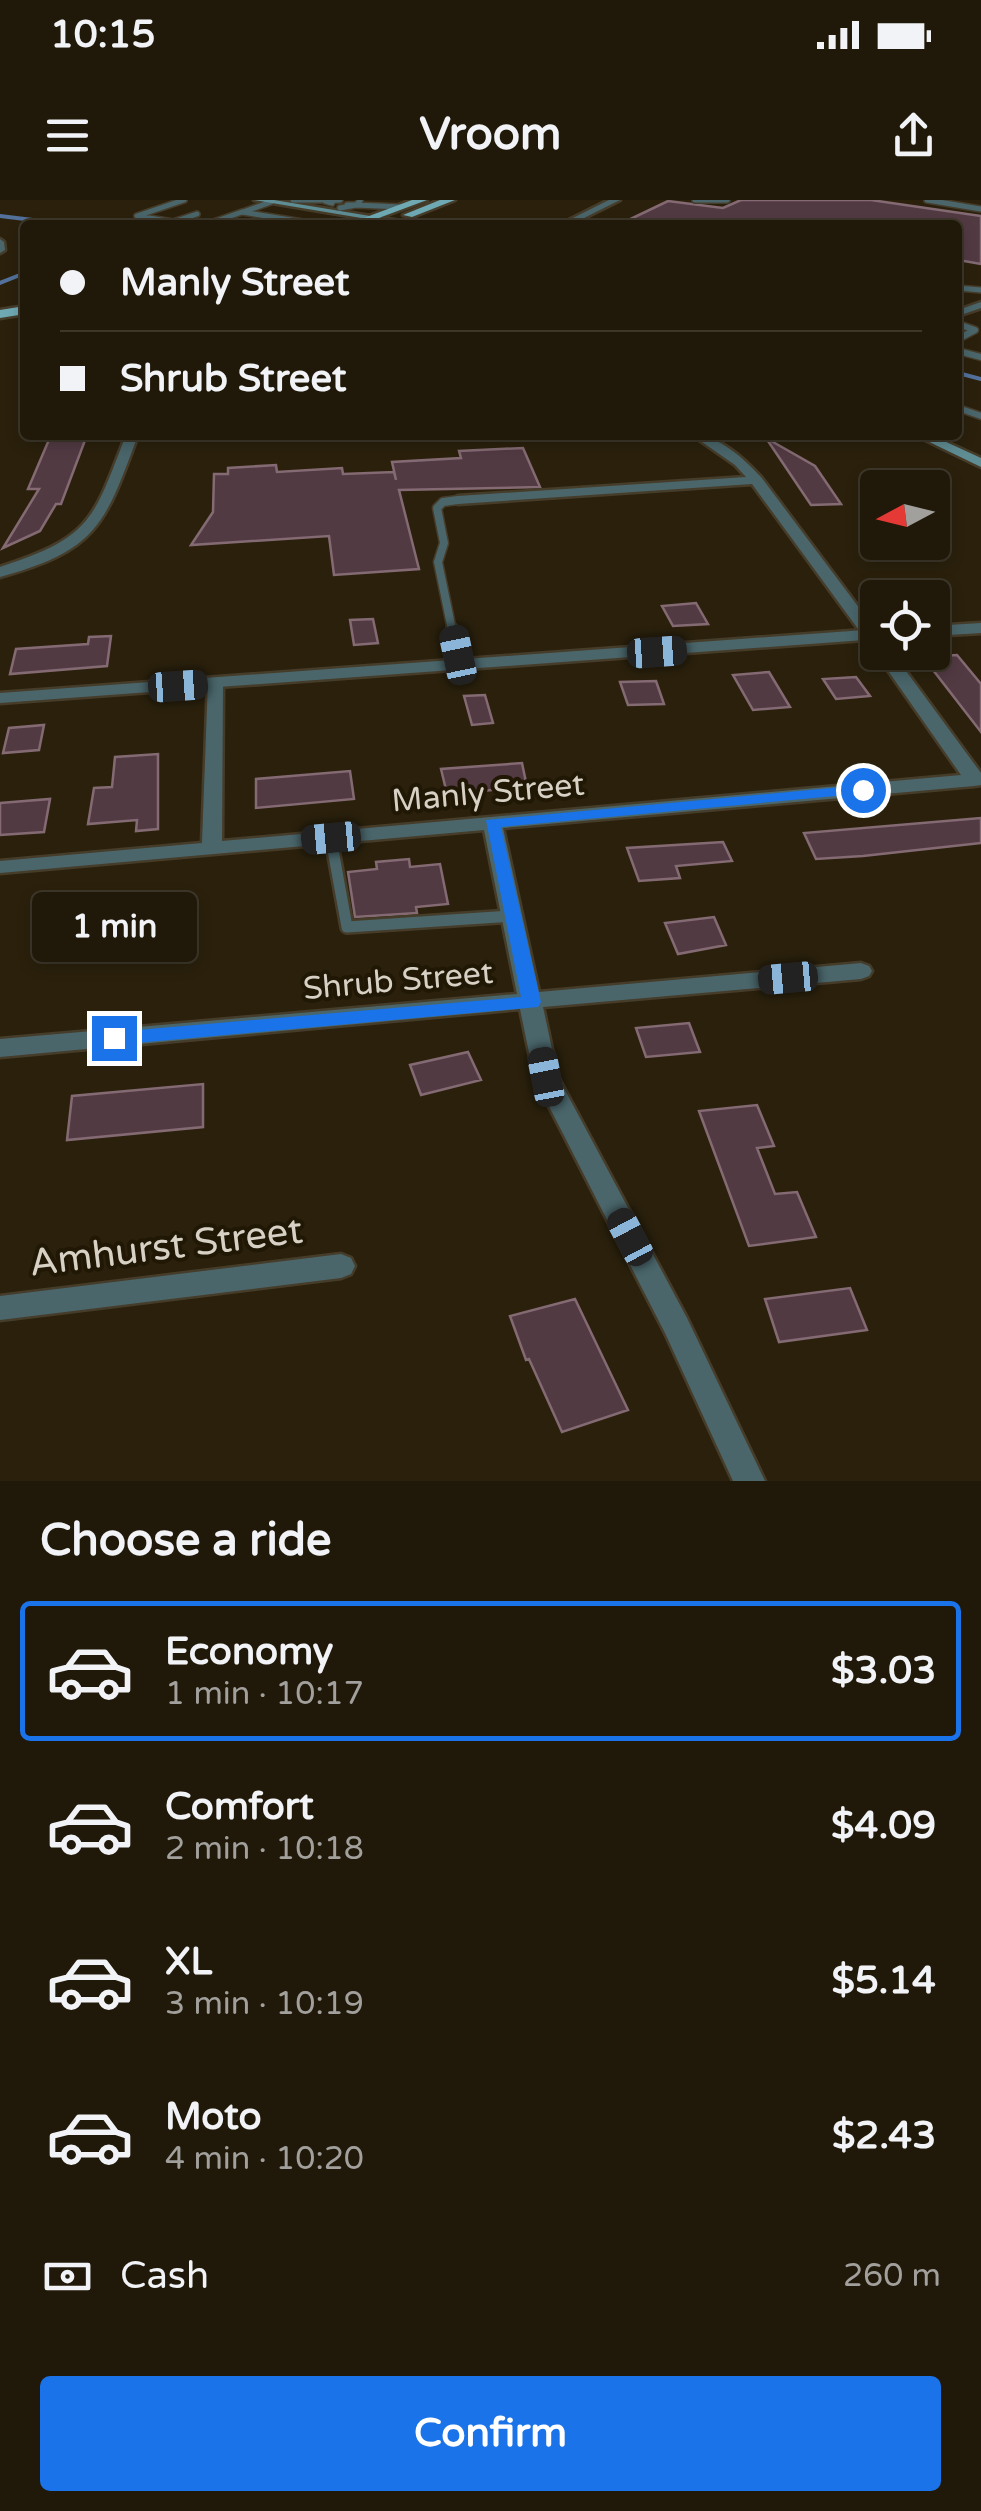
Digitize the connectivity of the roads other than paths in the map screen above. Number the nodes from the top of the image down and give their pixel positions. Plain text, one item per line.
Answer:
1 (184, 200) edge
2 (258, 200) edge
3 (340, 200) edge
4 (422, 200) edge
5 (450, 200) edge
6 (616, 200) edge
7 (696, 200) edge
8 (727, 200) edge
9 (927, 200) edge
10 (271, 202) edge
11 (293, 202) edge
12 (326, 202) edge
13 (312, 203) junction
14 (357, 203) edge
15 (344, 207) dead end
16 (401, 207) junction
17 (981, 209) edge
18 (244, 213) junction
19 (197, 214) dead end
20 (161, 220) edge
21 (179, 220) edge
22 (221, 220) edge
23 (227, 220) edge
24 (290, 220) edge
25 (376, 220) edge
26 (382, 220) edge
27 (384, 220) edge
28 (574, 220) edge
29 (0, 242) edge
30 (0, 250) edge
31 (978, 329) edge
32 (967, 336) junction
33 (962, 338) edge
34 (981, 342) edge
35 (130, 440) edge
36 (706, 440) edge
37 (932, 440) edge
38 (981, 463) edge
39 (756, 480) junction
40 (458, 500) joint
41 (0, 572) edge
42 (860, 618) edge
43 (980, 628) edge
44 (950, 630) edge
45 (860, 639) edge
46 (460, 666) junction
47 (896, 670) edge
48 (214, 684) junction
49 (0, 698) edge
50 (978, 780) edge
51 (492, 823) junction
52 (331, 838) junction
53 (212, 848) junction
54 (0, 867) edge
55 (512, 916) junction
56 (861, 970) dead end
57 (531, 1002) junction
58 (0, 1048) edge
59 (341, 1266) dead end
60 (0, 1308) edge
61 (750, 1481) edge

1 - 20 lane
2 - 10 main road
3 - 12 lane
4 - 16 main road
5 - 27 main road
6 - 28 street
7 - 8 lane
9 - 17 lane
10 - 11 main road
10 - 18 lane
11 - 13 lane
11 - 13 lane
11 - 25 main road
12 - 13 lane
14 - 15 lane
14 - 16 lane
16 - 26 main road
18 - 22 lane
18 - 23 lane
18 - 24 lane
19 - 21 lane
29 - 30 street
31 - 32 lane
32 - 33 lane
32 - 34 lane
35 - 41 street
36 - 39 street
37 - 38 main road
39 - 40 street
39 - 42 street
40 - 46 lane
43 - 44 street
45 - 46 street
46 - 48 street
47 - 50 street
48 - 49 street
48 - 53 street
50 - 51 street, Manly Street
51 - 52 street, Manly Street
51 - 55 street
52 - 53 street, Manly Street
52 - 55 lane
53 - 54 street, Manly Street
55 - 57 street
56 - 57 street, Shrub Street
57 - 58 street, Shrub Street
57 - 61 street
59 - 60 street, Amhurst Street

